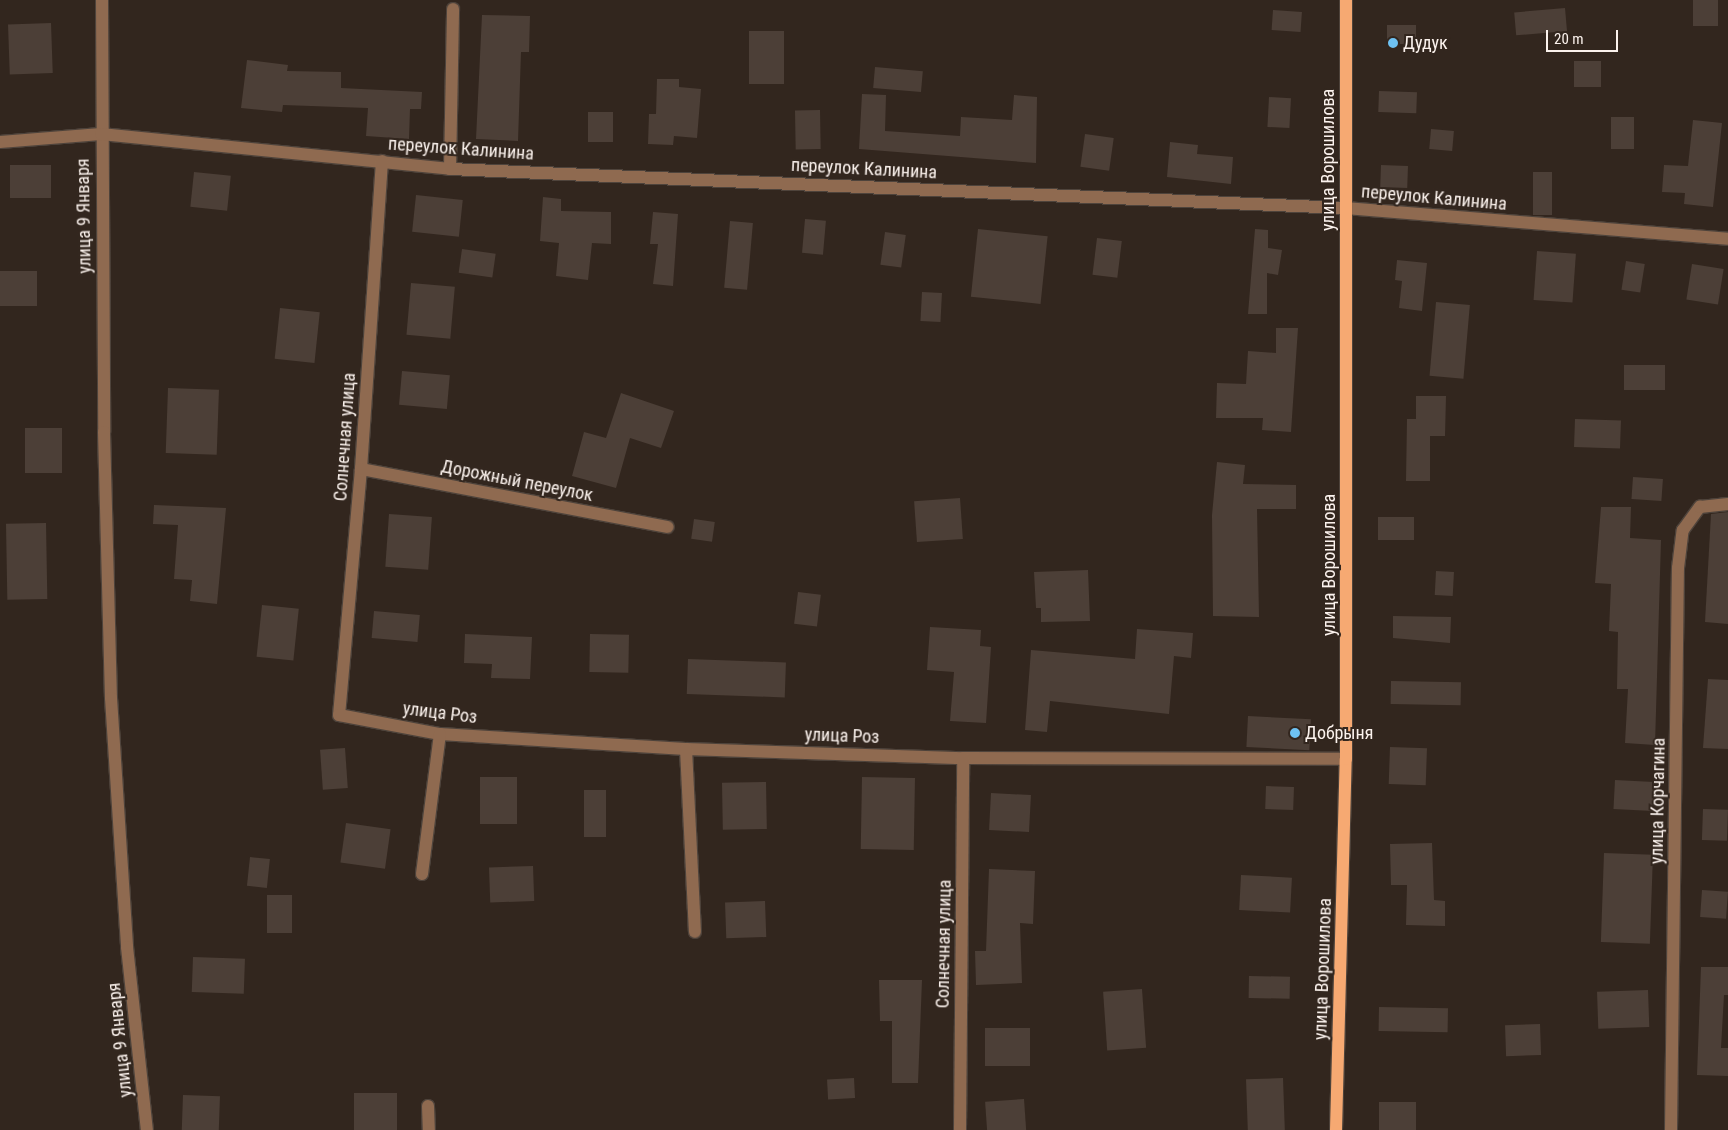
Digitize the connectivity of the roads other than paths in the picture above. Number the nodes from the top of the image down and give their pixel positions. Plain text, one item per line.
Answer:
1 (102, 0) edge
2 (1346, 0) edge
3 (453, 9) dead end
4 (101, 134) junction
5 (0, 142) edge
6 (382, 161) junction
7 (450, 168) junction
8 (1345, 208) junction
9 (1728, 239) edge
10 (361, 469) junction
11 (1728, 504) edge
12 (668, 527) dead end
13 (339, 715) joint
14 (440, 734) junction
15 (686, 749) junction
16 (963, 758) junction
17 (1346, 759) junction
18 (422, 874) dead end
19 (695, 932) dead end
20 (428, 1106) dead end
21 (147, 1130) edge
22 (429, 1130) edge
23 (960, 1130) edge
24 (1336, 1130) edge
25 (1671, 1130) edge

1 - 4 street, улица 9 Января
2 - 8 main road, улица Ворошилова
3 - 7 street
4 - 5 street, переулок Калинина
4 - 6 street, переулок Калинина
4 - 21 street, улица 9 Января
6 - 7 street, переулок Калинина
6 - 10 street, Солнечная улица
7 - 8 street, переулок Калинина
8 - 9 street, переулок Калинина
8 - 17 main road, улица Ворошилова
10 - 12 street, Дорожный переулок
10 - 13 street, Солнечная улица
11 - 25 street, улица Корчагина
13 - 14 street, улица Роз
14 - 15 street, улица Роз
14 - 18 street
15 - 16 street, улица Роз
15 - 19 street
16 - 17 street, улица Роз
16 - 23 street, Солнечная улица
17 - 24 main road, улица Ворошилова
20 - 22 street

